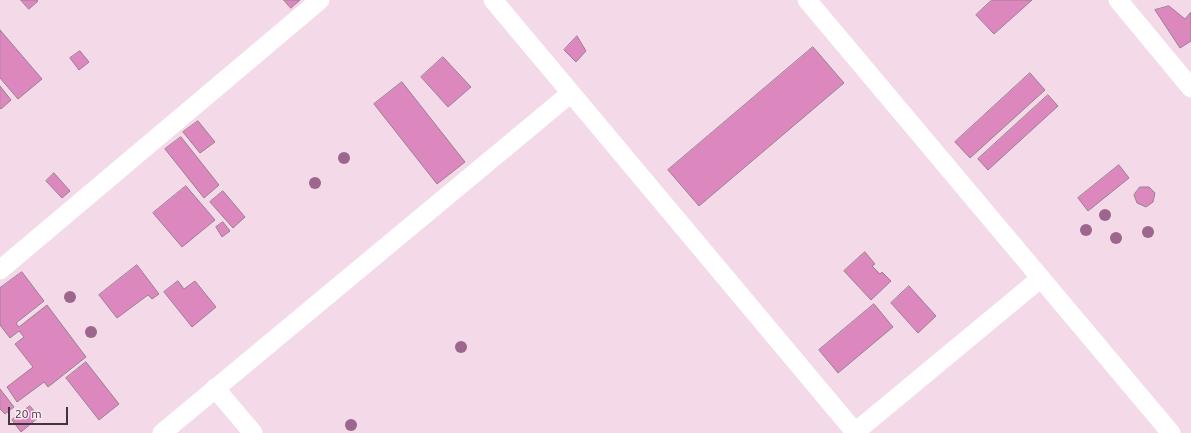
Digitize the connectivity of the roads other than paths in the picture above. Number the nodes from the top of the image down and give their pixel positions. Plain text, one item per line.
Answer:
1 (320, 0) edge
2 (493, 0) edge
3 (807, 0) edge
4 (1118, 0) edge
5 (1191, 88) edge
6 (571, 93) junction
7 (0, 270) edge
8 (1041, 278) junction
9 (215, 388) junction
10 (162, 433) edge
11 (253, 433) edge
12 (854, 433) edge
13 (1171, 433) edge

1 - 7 street
2 - 6 street
3 - 8 street
4 - 5 street
6 - 9 street
6 - 12 street
8 - 12 street
8 - 13 street
9 - 10 street
9 - 11 street

